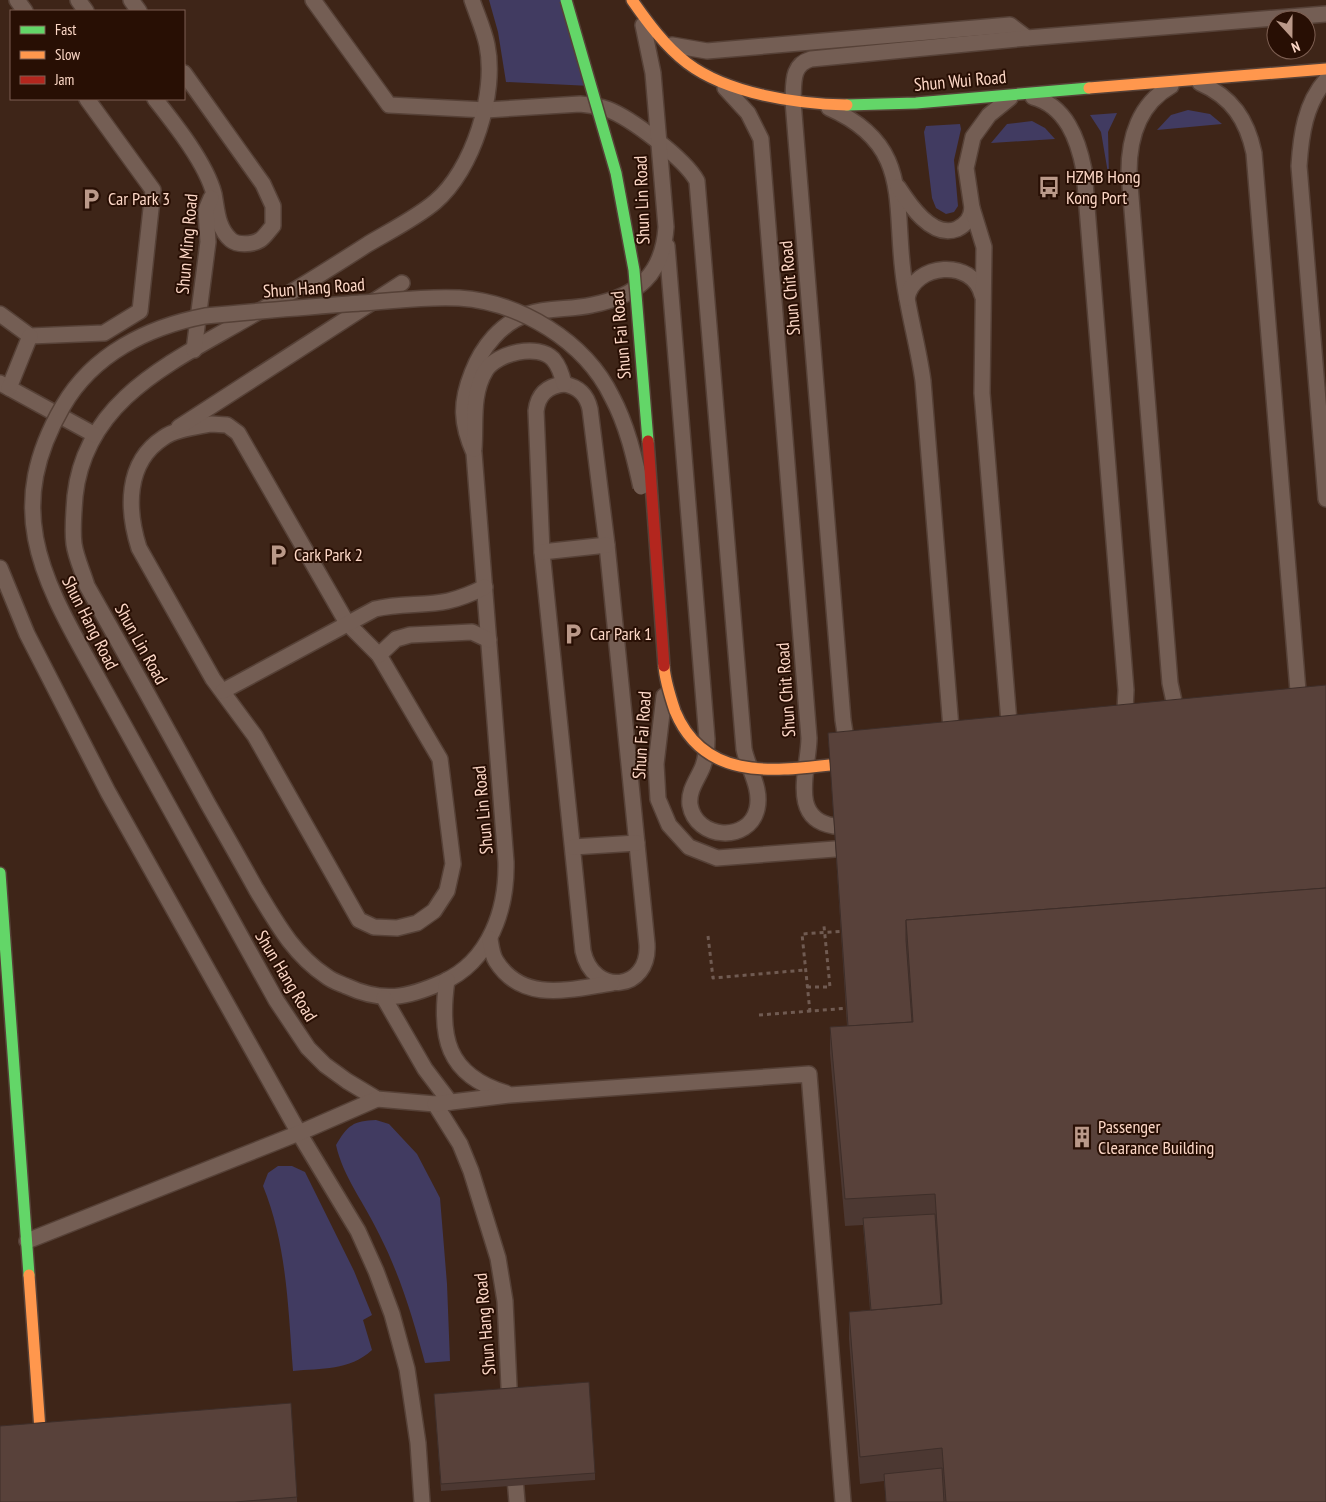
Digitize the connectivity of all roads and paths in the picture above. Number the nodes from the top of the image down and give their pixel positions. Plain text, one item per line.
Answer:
1 (313, 0) edge
2 (472, 0) edge
3 (566, 0) edge
4 (632, 0) edge
5 (1326, 14) edge
6 (1027, 38) junction
7 (666, 44) junction
8 (1326, 70) edge
9 (185, 74) edge
10 (710, 78) junction
11 (1326, 80) edge
12 (1185, 81) junction
13 (1020, 94) junction
14 (88, 100) edge
15 (156, 100) edge
16 (794, 101) junction
17 (816, 105) junction
18 (486, 110) junction
19 (659, 143) junction
20 (897, 185) junction
21 (213, 192) junction
22 (972, 208) junction
23 (666, 227) junction
24 (402, 283) dead end
25 (907, 298) junction
26 (984, 301) junction
27 (0, 314) edge
28 (30, 336) junction
29 (194, 350) junction
30 (564, 384) junction
31 (4, 386) edge
32 (95, 435) junction
33 (163, 437) junction
34 (474, 453) junction
35 (1326, 499) edge
36 (607, 545) junction
37 (542, 552) junction
38 (658, 567) junction
39 (0, 568) edge
40 (485, 587) junction
41 (347, 623) junction
42 (489, 640) junction
43 (379, 655) junction
44 (665, 676) junction
45 (223, 691) junction
46 (1175, 706) edge
47 (1125, 711) edge
48 (1293, 718) edge
49 (1009, 722) edge
50 (951, 728) edge
51 (846, 739) edge
52 (830, 765) edge
53 (834, 826) edge
54 (636, 843) junction
55 (573, 847) junction
56 (836, 848) edge
57 (0, 876) edge
58 (824, 926) dead end
59 (853, 930) edge
60 (708, 936) dead end
61 (490, 939) junction
62 (805, 970) junction
63 (447, 980) junction
64 (614, 983) junction
65 (806, 987) junction
66 (384, 998) junction
67 (852, 1008) edge
68 (810, 1012) junction
69 (759, 1015) dead end
70 (510, 1095) junction
71 (378, 1099) junction
72 (442, 1103) junction
73 (299, 1134) junction
74 (27, 1241) junction
75 (510, 1420) edge
76 (40, 1430) edge
77 (512, 1447) edge
78 (422, 1502) edge
79 (517, 1502) edge
80 (843, 1502) edge

1 - 18 lane
2 - 18 lane, Shun Lin Road
3 - 38 main road, Shun Fai Road, bridge
4 - 7 main road, Shun Wui Road
4 - 19 lane, Shun Lin Road
5 - 6 lane, Shun Chit Road
6 - 7 lane
6 - 16 lane, Shun Chit Road
7 - 10 main road, Shun Wui Road
8 - 12 main road, Shun Wui Road
9 - 21 lane
10 - 16 main road, Shun Wui Road
10 - 53 lane, Shun Chit Road
11 - 35 lane
12 - 13 main road, Shun Wui Road
12 - 46 lane
12 - 48 lane
13 - 17 main road, Shun Wui Road
13 - 22 lane
13 - 47 lane
14 - 28 lane
15 - 21 lane, Shun Ming Road
16 - 17 main road, Shun Wui Road
16 - 51 lane, Shun Chit Road
17 - 20 lane
18 - 19 lane
18 - 29 lane, Shun Lin Road
19 - 23 lane, Shun Lin Road
19 - 23 lane
20 - 22 lane
20 - 25 lane
21 - 29 lane, Shun Ming Road
22 - 26 lane
23 - 34 lane, Shun Lin Road
24 - 33 lane
25 - 26 lane
25 - 50 lane
26 - 49 lane
27 - 28 lane
28 - 31 lane
29 - 32 lane, Shun Lin Road
30 - 34 lane
30 - 36 lane
30 - 37 lane
31 - 32 lane
32 - 66 lane, Shun Lin Road
33 - 41 lane
33 - 45 lane
34 - 40 lane, Shun Lin Road
36 - 37 lane
36 - 54 lane
37 - 55 lane
38 - 44 main road, Shun Fai Road, bridge
38 - 71 lane, Shun Hang Road, bridge
39 - 73 lane
40 - 41 lane
40 - 42 lane, Shun Lin Road
41 - 43 lane
41 - 45 lane
42 - 43 lane
42 - 61 lane, Shun Lin Road
43 - 45 lane
44 - 52 main road, Shun Fai Road, bridge
44 - 56 lane, Shun Fai Road
54 - 55 lane
54 - 64 lane
55 - 64 lane
57 - 74 main road
58 - 65 path
59 - 62 path, bridge
60 - 62 path
61 - 63 lane, Shun Lin Road
61 - 64 lane
62 - 65 path, bridge
63 - 66 lane, Shun Lin Road
63 - 70 lane
65 - 68 path, bridge
66 - 72 lane
67 - 68 path
68 - 69 path
70 - 72 lane
70 - 80 lane
71 - 72 lane, Shun Hang Road
71 - 73 lane
72 - 75 lane, Shun Hang Road
73 - 74 lane
73 - 78 lane
74 - 76 main road
77 - 79 lane

